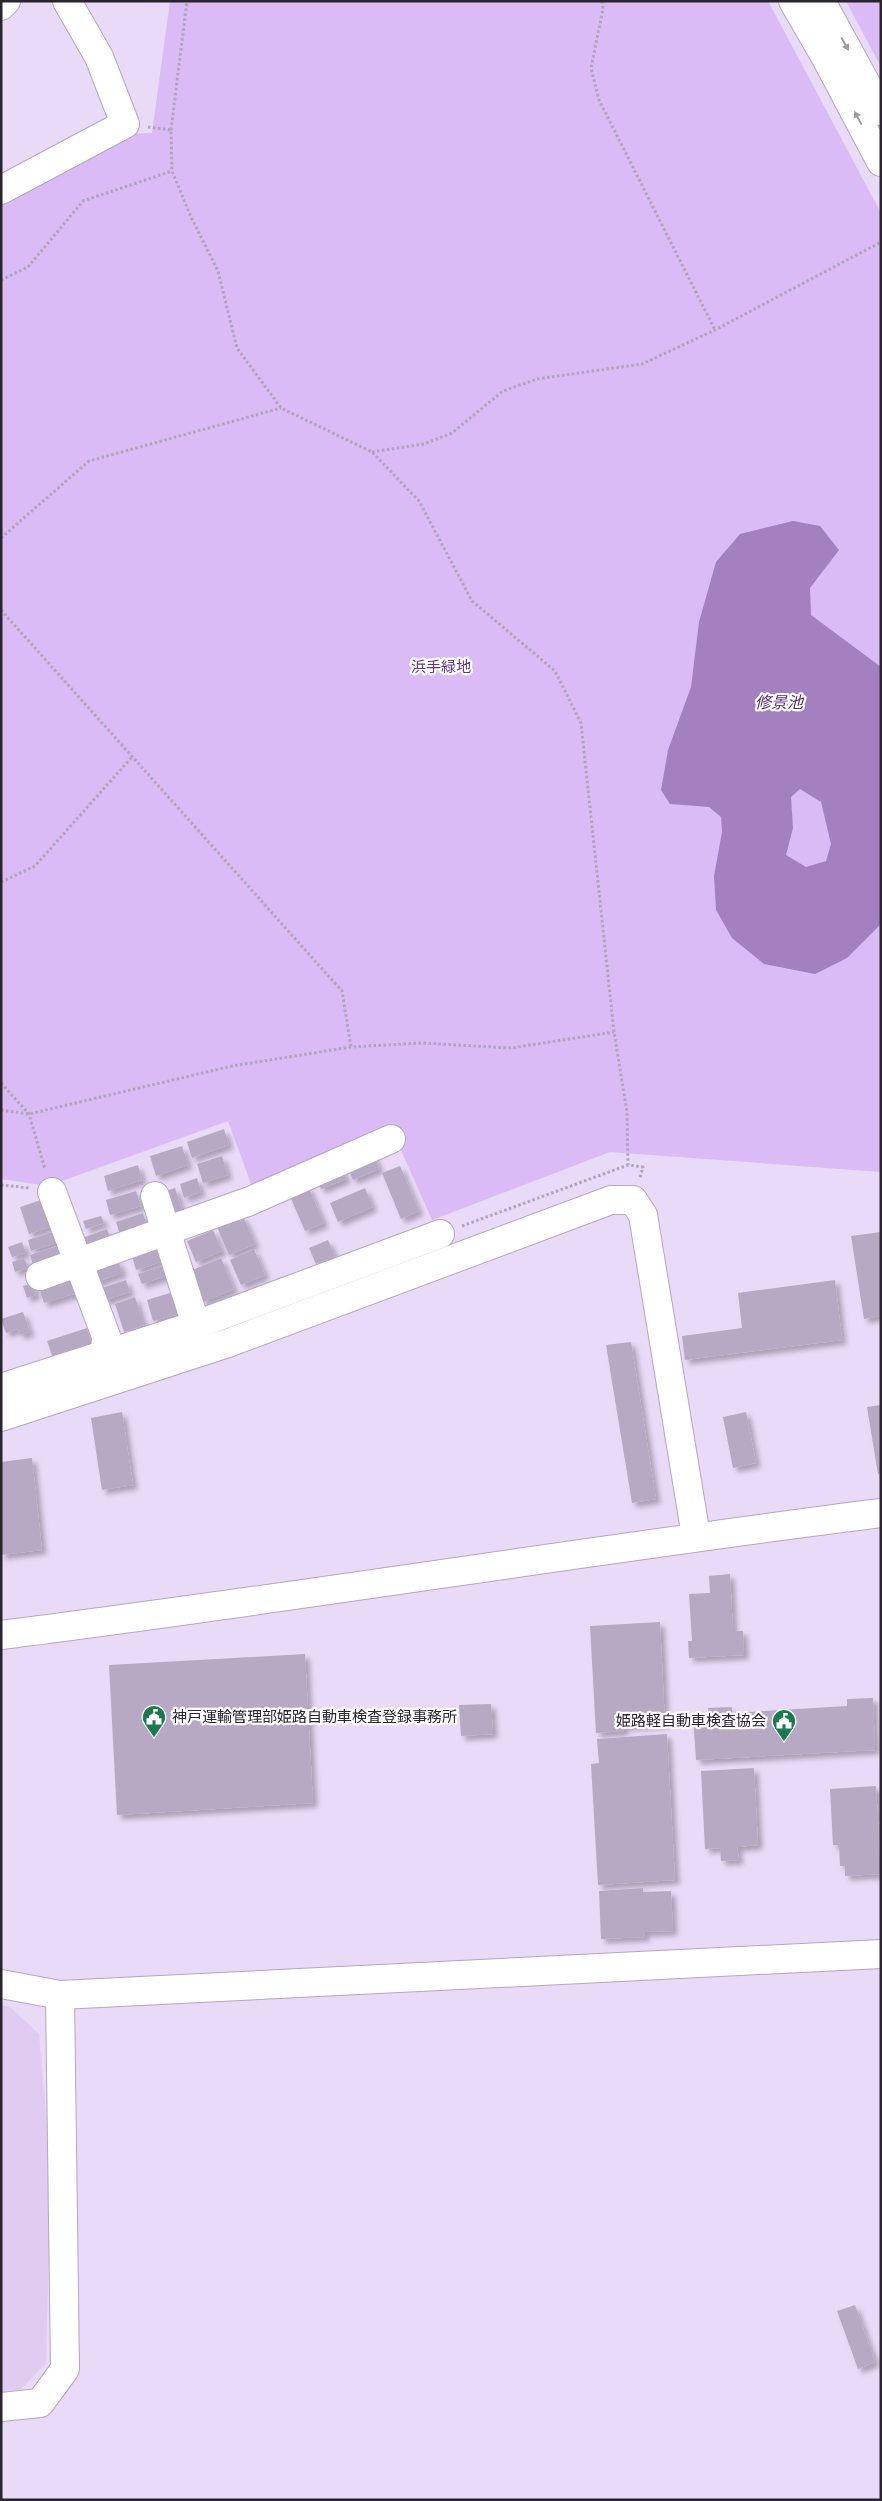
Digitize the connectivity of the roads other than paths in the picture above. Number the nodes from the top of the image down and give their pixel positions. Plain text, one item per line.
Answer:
1 (6, 1) edge
2 (67, 1) edge
3 (793, 1) edge
4 (821, 1) edge
5 (1, 6) edge
6 (881, 112) edge
7 (881, 162) edge
8 (1, 190) edge
9 (391, 1139) dead end
10 (52, 1192) road end
11 (155, 1196) dead end
12 (167, 1231) junction
13 (440, 1234) road end
14 (78, 1263) junction
15 (40, 1276) dead end
16 (196, 1325) junction
17 (105, 1355) junction
18 (1, 1388) edge
19 (1, 1416) edge
20 (881, 1513) edge
21 (696, 1536) junction
22 (1, 1635) edge
23 (881, 1954) edge
24 (1, 1984) edge
25 (60, 1995) junction
26 (1, 2407) edge

1 - 5 street
2 - 8 street
7 -> 3 street
4 -> 6 street
9 - 12 street
10 - 14 street
11 - 12 street
12 - 14 street
12 - 16 street
13 - 16 street
14 - 15 street
14 - 17 street
16 - 17 street
17 - 18 street
19 - 21 street
20 - 21 street
21 - 22 street
23 - 25 street
24 - 25 street
25 - 26 street

